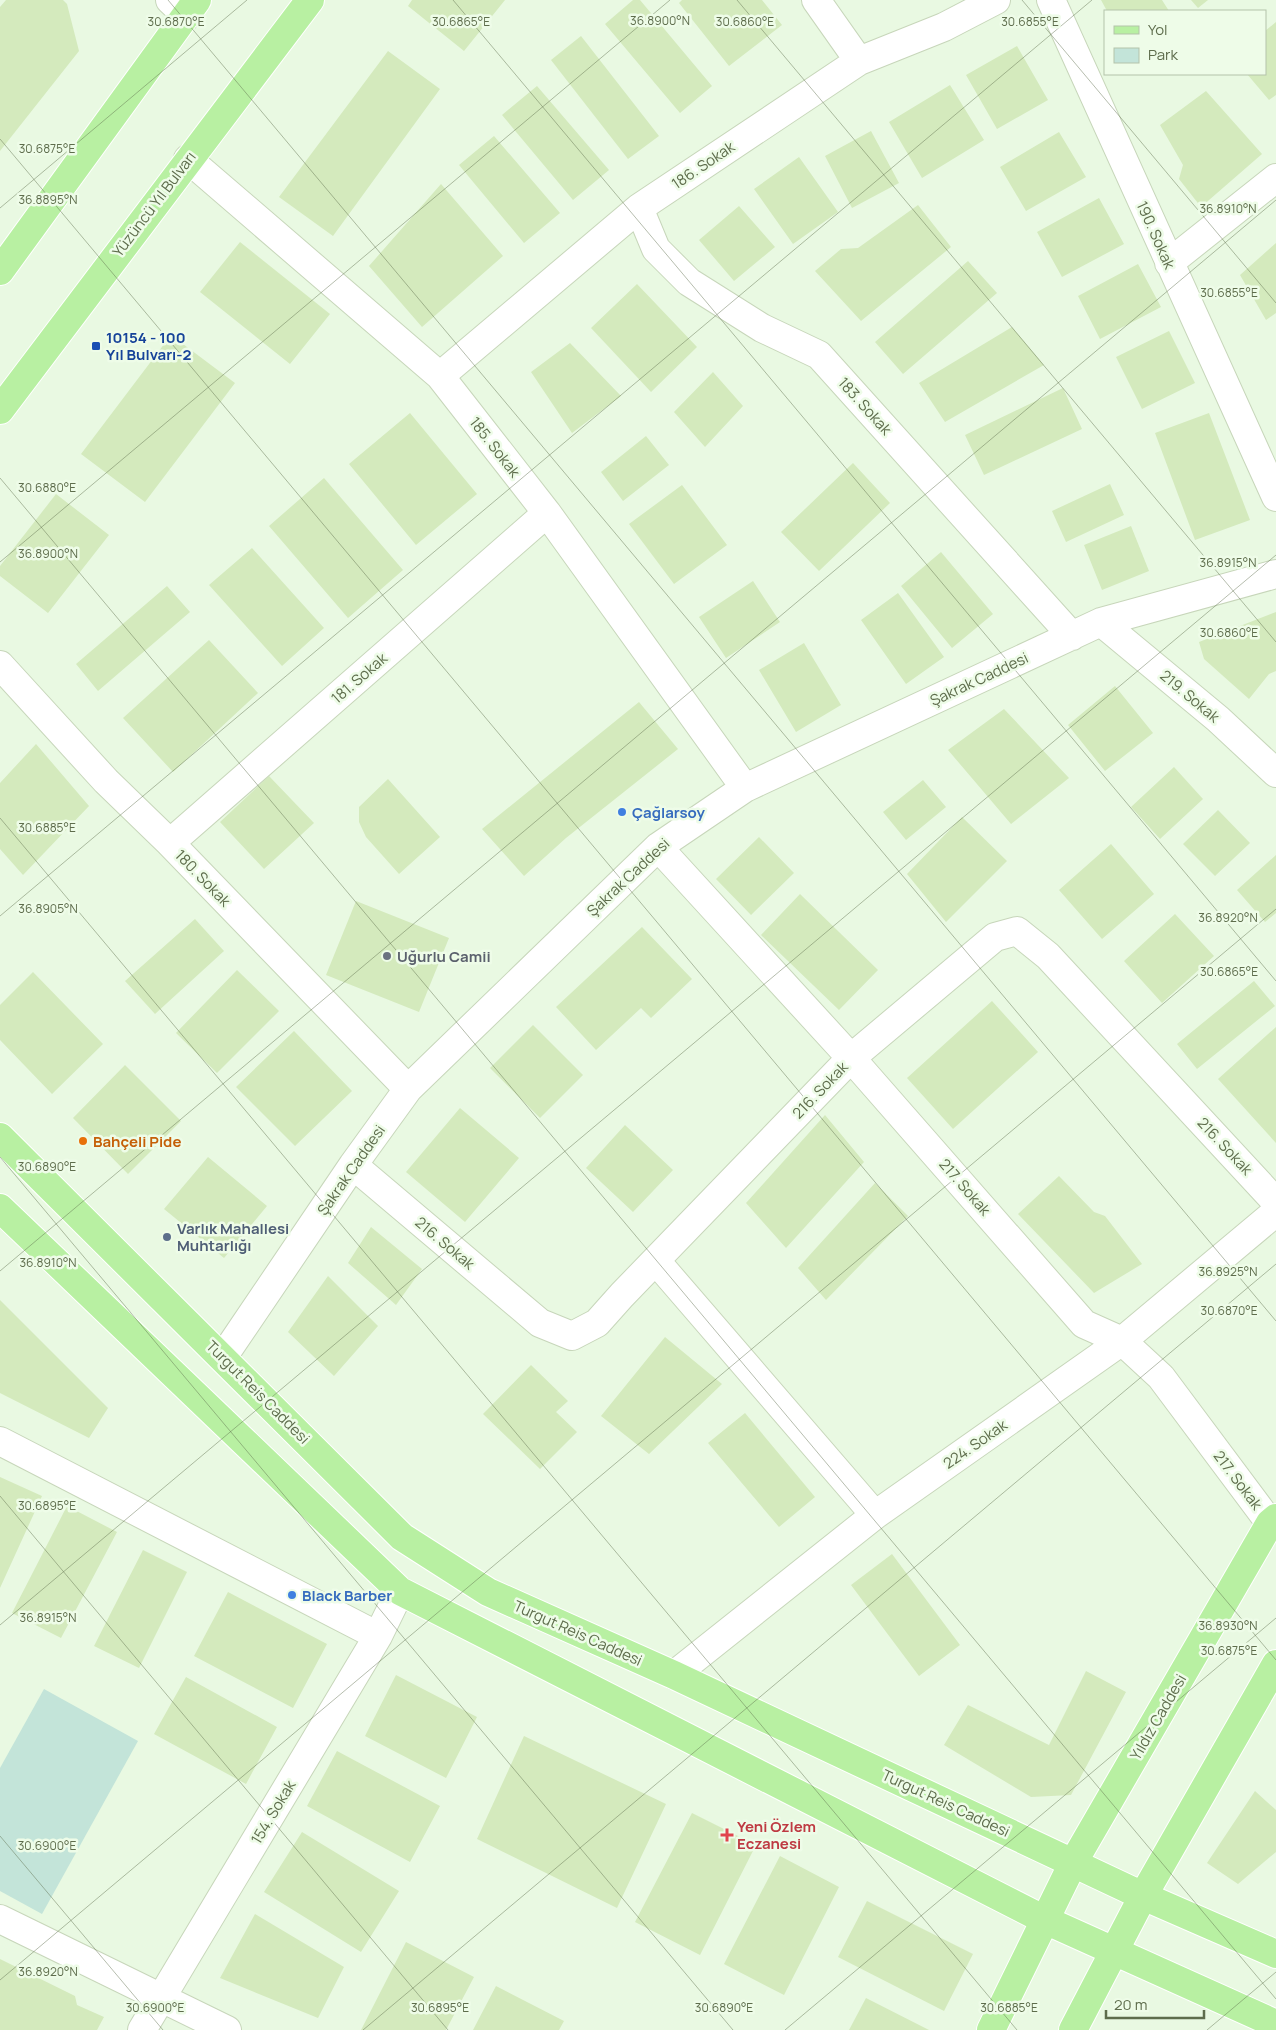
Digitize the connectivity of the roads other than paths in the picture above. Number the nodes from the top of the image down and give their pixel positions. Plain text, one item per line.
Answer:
1 (310, 0) edge
2 (816, 0) edge
3 (996, 0) edge
4 (1051, 0) edge
5 (184, 5) edge
6 (859, 61) junction
7 (188, 159) junction
8 (1276, 178) edge
9 (639, 208) junction
10 (1168, 264) junction
11 (0, 271) edge
12 (440, 376) junction
13 (0, 410) edge
14 (1276, 497) edge
15 (547, 513) junction
16 (1276, 574) edge
17 (1101, 622) junction
18 (1072, 636) junction
19 (0, 665) edge
20 (1276, 773) edge
21 (745, 788) junction
22 (170, 843) junction
23 (658, 847) junction
24 (851, 1058) junction
25 (408, 1089) junction
26 (0, 1137) edge
27 (353, 1165) junction
28 (1276, 1202) edge
29 (0, 1208) edge
30 (1276, 1212) edge
31 (656, 1261) junction
32 (1122, 1341) junction
33 (223, 1357) junction
34 (0, 1441) edge
35 (875, 1515) junction
36 (1273, 1520) edge
37 (400, 1591) junction
38 (378, 1636) junction
39 (1276, 1664) edge
40 (674, 1675) junction
41 (1072, 1863) junction
42 (1143, 1896) junction
43 (0, 1919) edge
44 (1045, 1920) junction
45 (1114, 1951) junction
46 (1276, 1954) edge
47 (161, 1998) junction
48 (1276, 2024) edge
49 (142, 2030) edge
50 (227, 2030) edge
51 (991, 2030) edge
52 (1073, 2030) edge

1 - 7 main road, Yüzüncü Yıl Bulvarı
2 - 6 street
3 - 6 street, 186. Sokak
4 - 10 street, 190. Sokak
5 - 11 main road
6 - 9 street, 186. Sokak
7 - 12 street, 185. Sokak
7 - 13 main road, Yüzüncü Yıl Bulvarı
8 - 10 street
9 - 12 street, 186. Sokak
9 - 18 street, 183. Sokak
10 - 14 street, 190. Sokak
12 - 15 street, 185. Sokak
15 - 21 street, 185. Sokak
15 - 22 street, 181. Sokak
16 - 17 street, Şakrak Caddesi
17 - 18 street, Şakrak Caddesi
17 - 20 street, 219. Sokak
18 - 21 street, Şakrak Caddesi
19 - 22 street, 180. Sokak
21 - 23 street, Şakrak Caddesi
22 - 25 street, 180. Sokak
23 - 24 street, 217. Sokak
23 - 25 street, Şakrak Caddesi
24 - 28 street, 216. Sokak
24 - 31 street, 216. Sokak
24 - 32 street, 217. Sokak
25 - 27 street, Şakrak Caddesi
26 - 33 main road, Turgut Reis Caddesi
27 - 31 street, 216. Sokak
27 - 33 street, Şakrak Caddesi
29 - 37 main road
30 - 32 street, 224. Sokak
31 - 35 street
32 - 35 street, 224. Sokak
32 - 36 street, 217. Sokak
33 - 40 main road, Turgut Reis Caddesi
34 - 38 street
35 - 40 street, 224. Sokak
36 - 41 main road, Yıldız Caddesi
37 - 38 street, 154. Sokak
37 - 44 main road
38 - 47 street, 154. Sokak
39 - 42 main road
40 - 41 main road, Turgut Reis Caddesi
41 - 42 main road, Turgut Reis Caddesi
41 - 44 main road, Yıldız Caddesi
42 - 45 main road
42 - 46 main road, Turgut Reis Caddesi
43 - 47 street
44 - 45 main road
44 - 51 main road, Yıldız Caddesi
45 - 48 main road
45 - 52 main road
47 - 49 street, 154. Sokak
47 - 50 street

